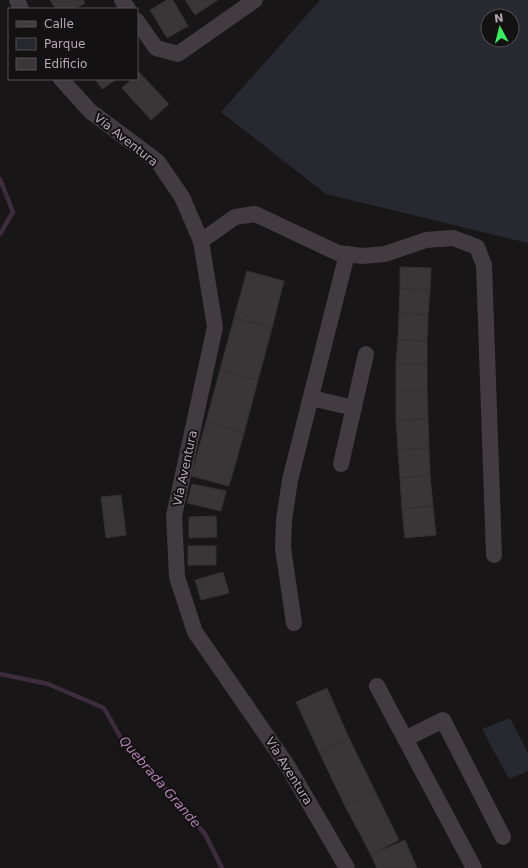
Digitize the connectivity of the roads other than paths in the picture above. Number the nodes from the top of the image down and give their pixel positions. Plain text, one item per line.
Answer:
1 (255, 0) edge
2 (138, 22) edge
3 (62, 80) edge
4 (201, 241) junction
5 (347, 254) junction
6 (366, 354) dead end
7 (311, 398) junction
8 (354, 408) junction
9 (341, 464) dead end
10 (494, 555) dead end
11 (294, 623) dead end
12 (377, 686) dead end
13 (405, 740) junction
14 (503, 837) dead end
15 (347, 868) edge
16 (474, 868) edge

1 - 2 street
3 - 4 street, Vía Aventura
4 - 5 street
4 - 15 street, Vía Aventura
5 - 7 street
5 - 10 street
6 - 8 street
7 - 8 street
7 - 11 street
8 - 9 street
12 - 13 street
13 - 14 street
13 - 16 street

